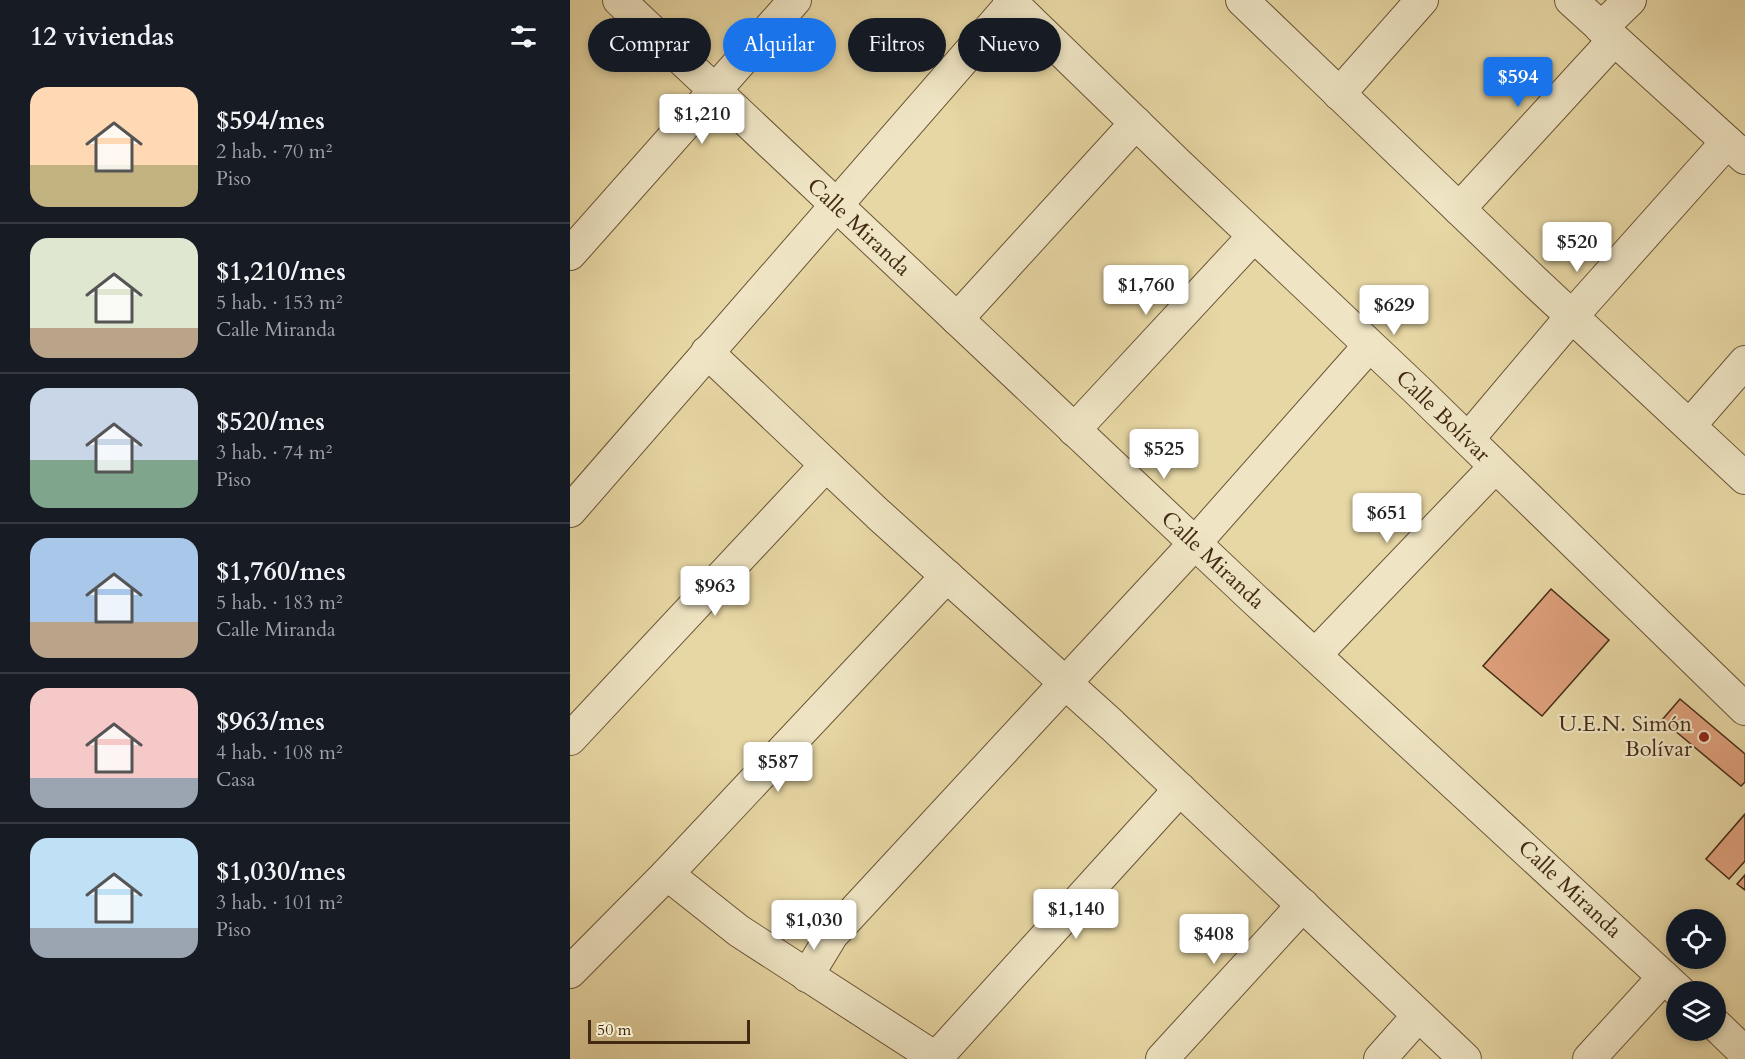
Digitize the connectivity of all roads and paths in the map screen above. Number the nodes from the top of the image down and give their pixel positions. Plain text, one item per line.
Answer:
1 (619, 0) edge
2 (795, 0) edge
3 (1242, 0) edge
4 (1422, 0) edge
5 (1571, 0) edge
6 (1630, 0) edge
7 (1012, 1) edge
8 (1608, 34) junction
9 (716, 92) junction
10 (1339, 94) junction
11 (1136, 123) junction
12 (1736, 150) edge
13 (836, 205) junction
14 (1459, 208) junction
15 (1254, 236) junction
16 (570, 254) edge
17 (1572, 316) junction
18 (957, 319) junction
19 (1369, 346) junction
20 (707, 352) junction
21 (1745, 362) edge
22 (1689, 425) junction
23 (1074, 430) junction
24 (1468, 440) junction
25 (826, 465) junction
26 (1496, 467) junction
27 (1745, 478) edge
28 (570, 511) edge
29 (1195, 543) junction
30 (947, 576) junction
31 (1315, 655) junction
32 (1066, 684) junction
33 (1745, 709) edge
34 (570, 739) edge
35 (1180, 789) junction
36 (667, 874) junction
37 (1303, 905) junction
38 (570, 972) edge
39 (807, 976) junction
40 (1669, 981) edge
41 (1666, 989) edge
42 (1418, 1016) junction
43 (1726, 1035) edge
44 (1745, 1053) edge
45 (936, 1058) edge
46 (1162, 1059) edge
47 (1380, 1059) edge
48 (1465, 1059) edge
49 (1589, 1059) edge

1 - 9 street, Calle Miranda
2 - 9 street
3 - 10 street
4 - 10 street
5 - 8 street
6 - 8 street
7 - 11 street, Calle Bolívar
7 - 13 street
8 - 12 street
8 - 14 street
9 - 13 street, Calle Miranda
9 - 16 street
10 - 14 street
11 - 15 street, Calle Bolívar
11 - 18 street
12 - 17 street
13 - 18 street, Calle Miranda
13 - 20 street
14 - 17 street
15 - 19 street, Calle Bolívar
15 - 23 street
17 - 22 street
17 - 24 street
18 - 23 street, Calle Miranda
19 - 24 street, Calle Bolívar
19 - 29 street
20 - 25 street
20 - 28 street
21 - 22 street
22 - 27 street
23 - 29 street, Calle Miranda
24 - 26 street, Calle Bolívar
25 - 30 street
25 - 34 street
26 - 31 street
26 - 33 street, Calle Bolívar
29 - 31 street, Calle Miranda
29 - 32 street
30 - 32 street
30 - 36 street
31 - 40 street, Calle Miranda
32 - 35 street
32 - 39 street
35 - 37 street
35 - 45 street
36 - 38 street
36 - 39 street
37 - 42 street
37 - 46 street
39 - 45 street
41 - 49 street
42 - 47 street
42 - 48 street
43 - 44 street

